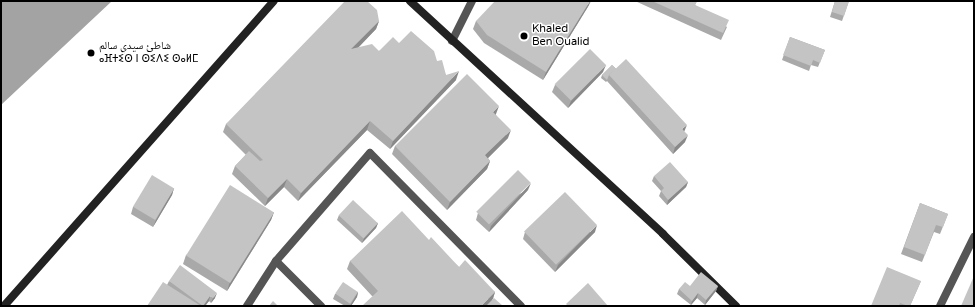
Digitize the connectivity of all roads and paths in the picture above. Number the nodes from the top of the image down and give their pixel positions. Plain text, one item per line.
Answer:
1 (410, 1) edge
2 (472, 1) edge
3 (274, 2) edge
4 (452, 41) junction
5 (974, 237) edge
6 (276, 261) junction
7 (4, 306) edge
8 (247, 306) edge
9 (321, 306) edge
10 (521, 306) edge
11 (736, 306) edge
12 (940, 306) edge

1 - 4 street
2 - 4 street
3 - 7 street
4 - 11 street
5 - 12 street
6 - 8 street
6 - 9 street
6 - 10 street

